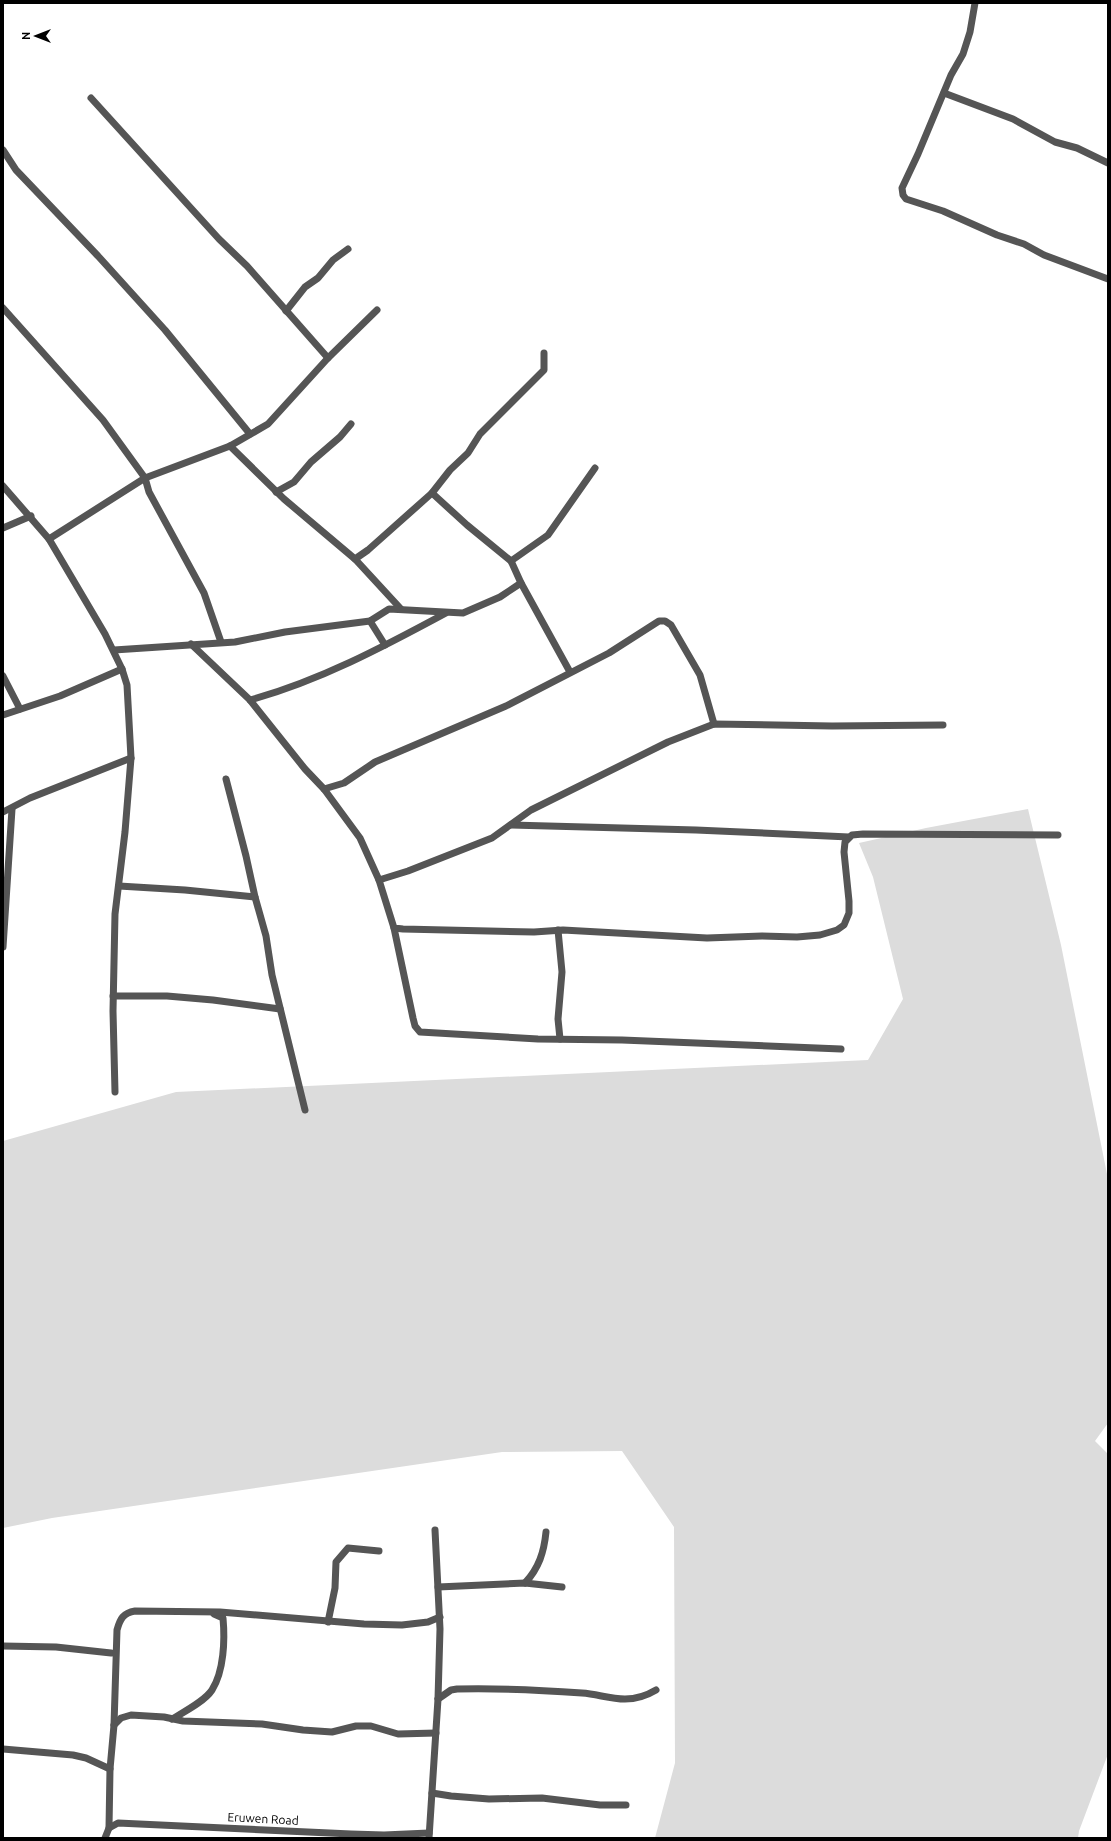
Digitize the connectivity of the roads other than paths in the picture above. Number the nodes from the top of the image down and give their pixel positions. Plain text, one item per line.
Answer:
1 (975, 3) edge
2 (944, 93) junction
3 (91, 98) dead end
4 (3, 150) edge
5 (1108, 163) edge
6 (348, 249) dead end
7 (1108, 279) edge
8 (3, 308) edge
9 (377, 310) dead end
10 (286, 311) junction
11 (544, 353) dead end
12 (328, 358) junction
13 (351, 424) dead end
14 (250, 434) junction
15 (230, 446) junction
16 (595, 468) dead end
17 (145, 478) junction
18 (3, 486) edge
19 (276, 492) junction
20 (432, 493) junction
21 (31, 516) junction
22 (3, 528) edge
23 (49, 539) junction
24 (355, 559) junction
25 (510, 561) junction
26 (521, 583) junction
27 (401, 609) junction
28 (446, 613) junction
29 (370, 621) junction
30 (221, 642) junction
31 (191, 644) junction
32 (385, 646) junction
33 (114, 650) junction
34 (122, 669) junction
35 (570, 672) junction
36 (3, 676) edge
37 (250, 700) junction
38 (20, 709) junction
39 (3, 715) edge
40 (714, 724) junction
41 (943, 724) dead end
42 (131, 758) junction
43 (226, 779) dead end
44 (324, 789) junction
45 (12, 809) junction
46 (3, 812) edge
47 (511, 825) junction
48 (1058, 835) dead end
49 (849, 837) junction
50 (379, 880) junction
51 (118, 886) junction
52 (254, 897) junction
53 (394, 928) junction
54 (558, 930) junction
55 (3, 947) edge
56 (113, 996) junction
57 (280, 1009) junction
58 (560, 1039) junction
59 (841, 1049) dead end
60 (115, 1092) dead end
61 (305, 1110) dead end
62 (435, 1530) dead end
63 (546, 1532) dead end
64 (378, 1551) dead end
65 (525, 1583) junction
66 (438, 1587) junction
67 (562, 1587) dead end
68 (212, 1613) junction
69 (440, 1617) junction
70 (328, 1622) junction
71 (3, 1646) edge
72 (111, 1653) dead end
73 (656, 1690) dead end
74 (438, 1699) junction
75 (172, 1719) junction
76 (114, 1725) junction
77 (436, 1733) junction
78 (3, 1749) edge
79 (110, 1769) junction
80 (432, 1793) junction
81 (626, 1805) dead end
82 (109, 1828) junction
83 (429, 1836) edge
84 (105, 1838) edge

1 - 2 street
2 - 5 street
2 - 7 street
3 - 10 street
4 - 14 street
6 - 10 street
8 - 17 street
9 - 12 street
10 - 12 street
11 - 20 street
12 - 14 street
13 - 19 street
14 - 15 street
15 - 17 street
15 - 19 street
16 - 25 street
17 - 23 street
17 - 30 street
18 - 21 street
19 - 24 street
20 - 24 street
20 - 25 street
21 - 22 street
21 - 23 street
23 - 33 street
24 - 27 street
25 - 26 street
26 - 28 street
26 - 35 street
27 - 28 street
27 - 29 street
28 - 32 street
29 - 30 street
29 - 32 street
30 - 31 street
31 - 33 street
31 - 37 street
32 - 37 street
33 - 34 street
34 - 38 street
34 - 42 street
35 - 40 street
35 - 44 street
36 - 38 street
37 - 44 street
38 - 39 street
40 - 41 street
40 - 47 street
42 - 45 street
42 - 51 street
43 - 52 street
44 - 50 street
45 - 46 street
45 - 55 street
47 - 49 street
47 - 50 street
48 - 49 street
49 - 54 street
50 - 53 street
51 - 52 street
51 - 56 street
52 - 57 street
53 - 54 street
53 - 58 street
54 - 58 street
56 - 57 street
56 - 60 street
57 - 61 street
58 - 59 street
62 - 66 street
63 - 65 street
64 - 70 street
65 - 66 street
65 - 67 street
66 - 69 street
68 - 70 street
68 - 75 street
68 - 76 street
69 - 70 street
69 - 74 street
71 - 72 street
73 - 74 street
74 - 77 street
75 - 76 street
75 - 77 street
76 - 79 street
77 - 80 street
78 - 79 street
79 - 82 street
80 - 81 street
80 - 83 street
82 - 83 street, Eruwen Road
82 - 84 street

